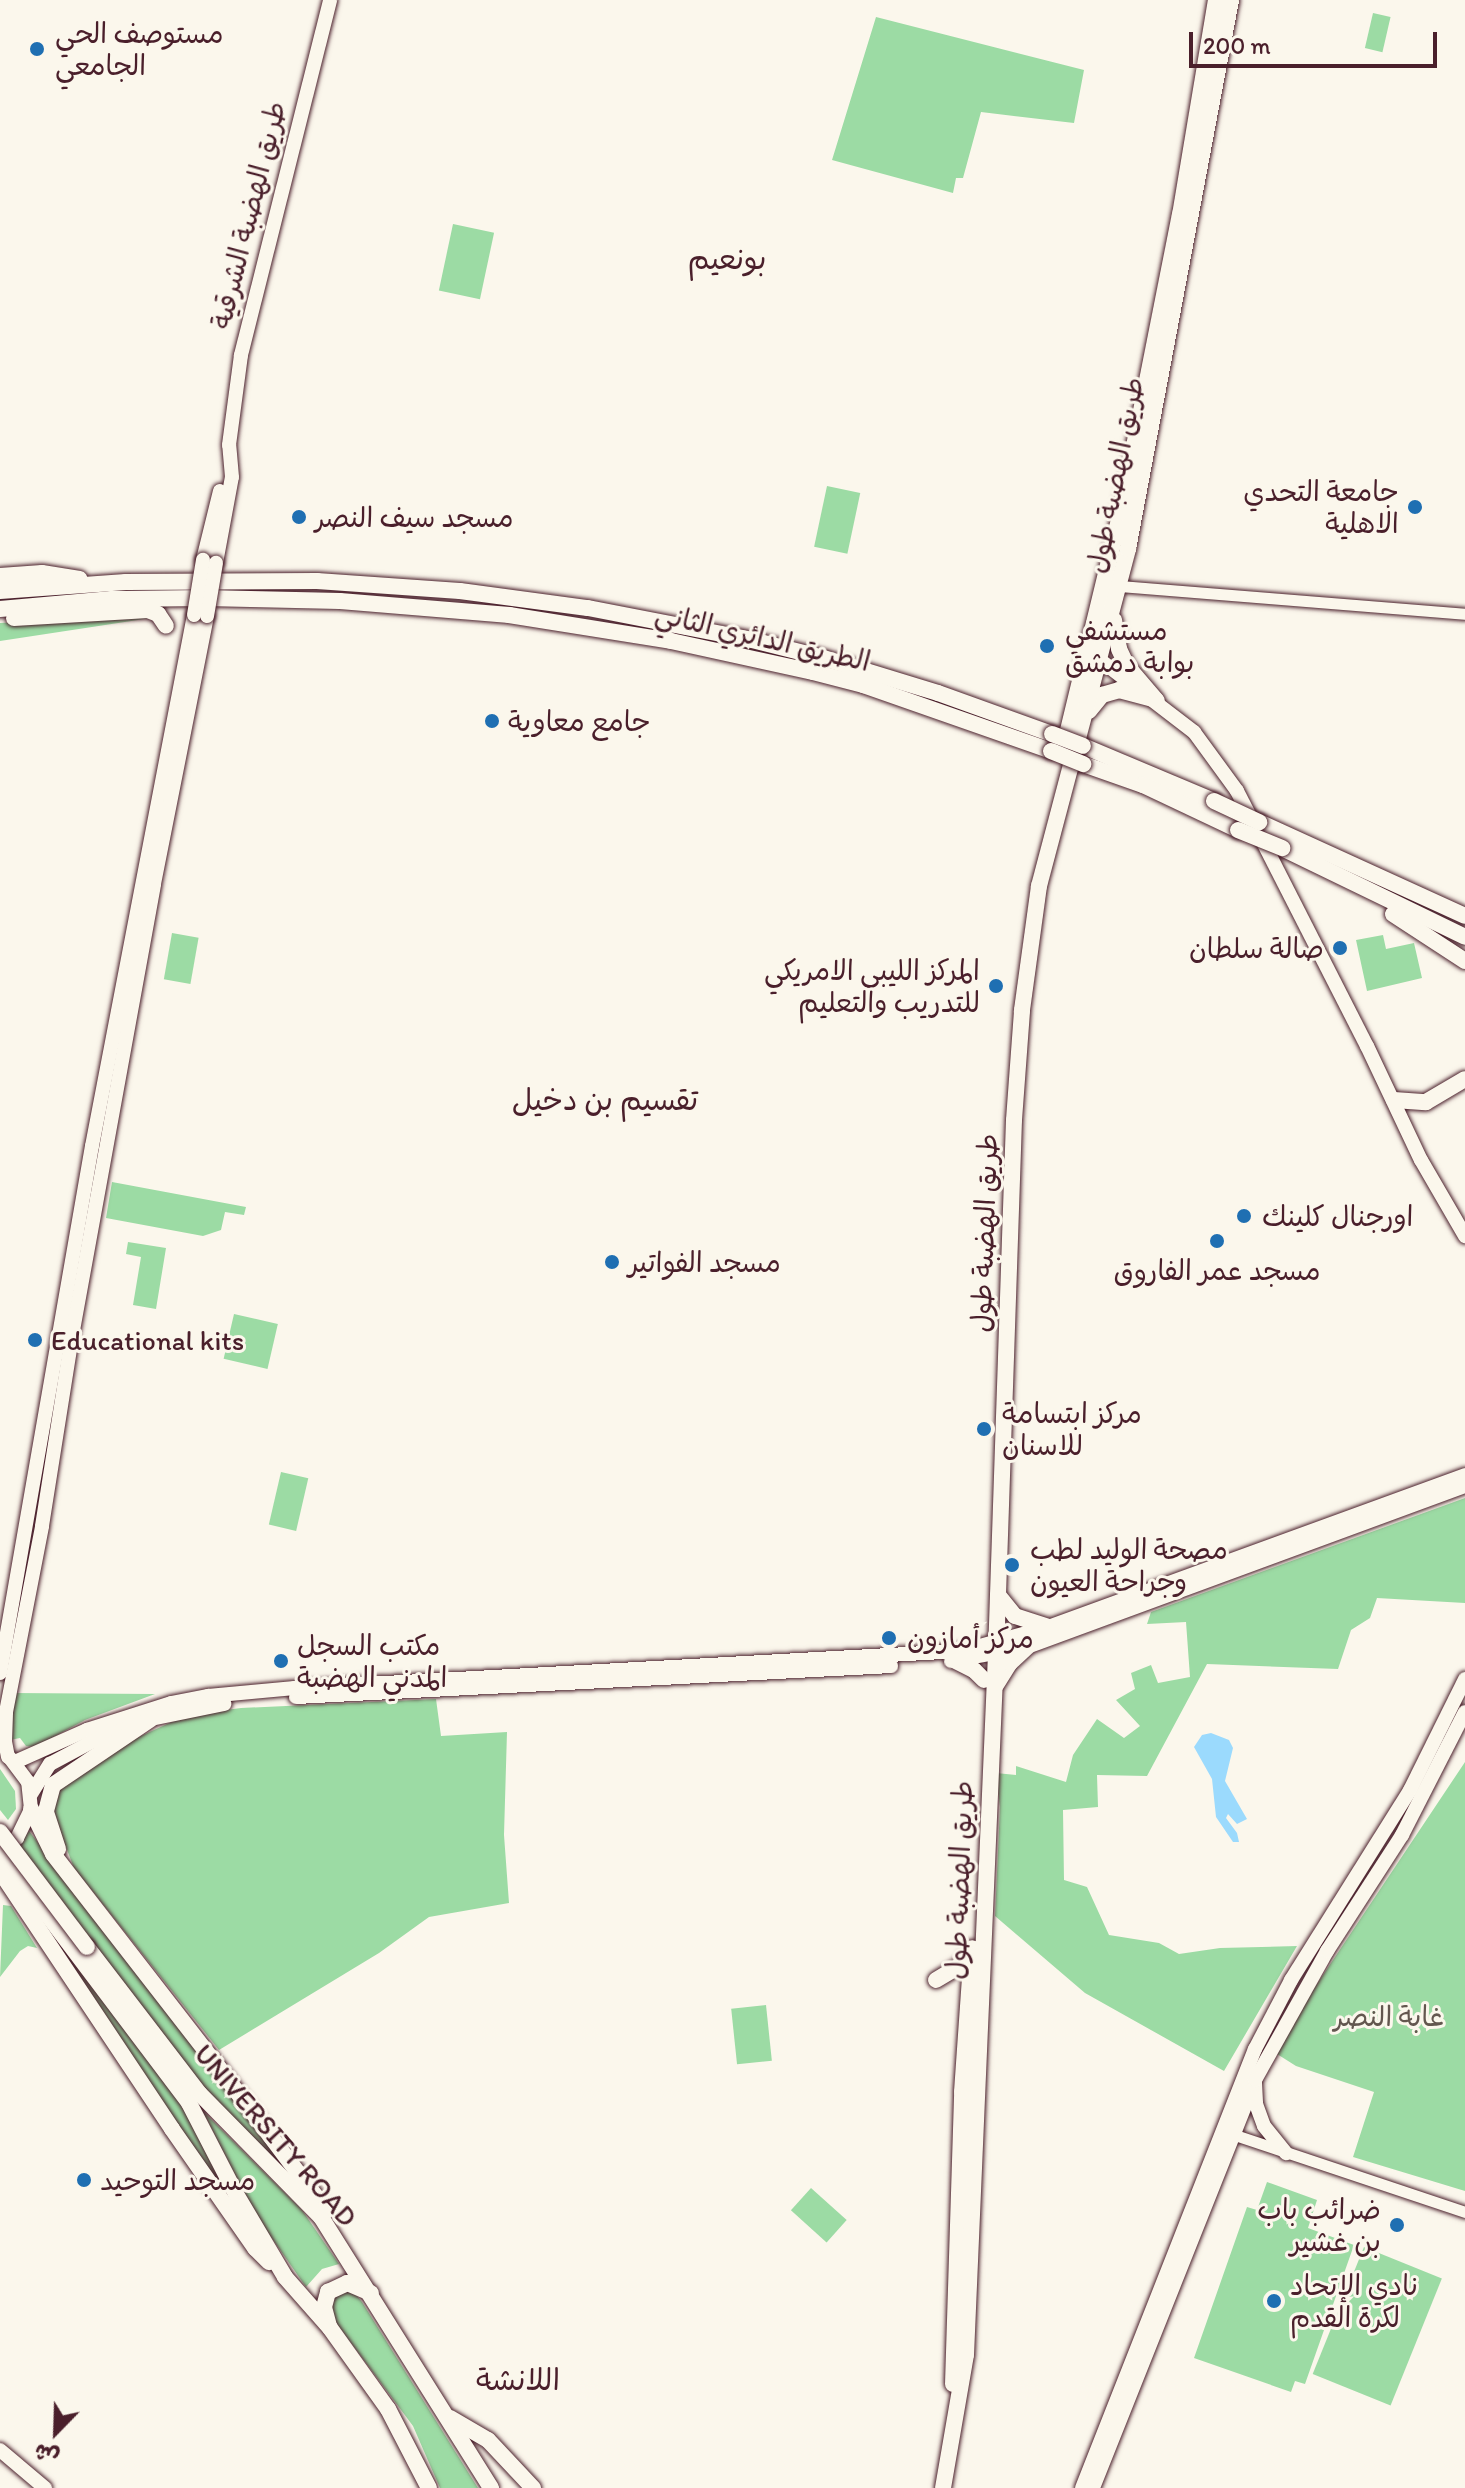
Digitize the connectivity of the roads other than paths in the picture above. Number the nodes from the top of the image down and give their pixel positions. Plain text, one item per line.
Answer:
1 (330, 0) edge
2 (1216, 0) edge
3 (1231, 0) edge
4 (0, 576) edge
5 (97, 584) junction
6 (1119, 586) junction
7 (0, 591) edge
8 (1113, 608) junction
9 (0, 609) edge
10 (1465, 614) edge
11 (200, 615) junction
12 (0, 618) edge
13 (166, 626) dead end
14 (1094, 656) junction
15 (1157, 701) junction
16 (1082, 721) junction
17 (1344, 877) junction
18 (1465, 916) edge
19 (1465, 937) edge
20 (1465, 961) edge
21 (1465, 1079) edge
22 (1394, 1100) junction
23 (1426, 1102) junction
24 (1402, 1117) junction
25 (1465, 1236) edge
26 (1465, 1475) edge
27 (1465, 1486) edge
28 (998, 1595) junction
29 (1124, 1606) junction
30 (1048, 1627) junction
31 (1027, 1647) junction
32 (991, 1650) junction
33 (956, 1661) junction
34 (0, 1673) edge
35 (1465, 1679) edge
36 (990, 1683) junction
37 (296, 1692) junction
38 (1465, 1712) edge
39 (151, 1719) junction
40 (1452, 1725) junction
41 (8, 1757) edge
42 (31, 1801) junction
43 (1388, 1826) junction
44 (0, 1832) edge
45 (1402, 1835) junction
46 (0, 1851) edge
47 (0, 1871) edge
48 (76, 1886) junction
49 (0, 1902) edge
50 (23, 1907) junction
51 (972, 1949) junction
52 (82, 1950) junction
53 (936, 1980) dead end
54 (1255, 2080) junction
55 (1226, 2132) junction
56 (1286, 2153) junction
57 (1465, 2212) edge
58 (321, 2217) junction
59 (285, 2277) junction
60 (371, 2293) junction
61 (330, 2328) junction
62 (449, 2418) junction
63 (0, 2450) edge
64 (0, 2461) edge
65 (419, 2471) junction
66 (33, 2488) edge
67 (45, 2488) edge
68 (420, 2488) edge
69 (429, 2488) edge
70 (491, 2488) edge
71 (533, 2488) edge
72 (933, 2488) edge
73 (943, 2488) edge
74 (1082, 2488) edge
75 (1093, 2488) edge

1 - 11 main road, طريق الهضبة الشرقية, bridge
2 - 14 highway, طريق الهضبة طول
3 - 6 highway, طريق الهضبة طول
4 - 5 highway
5 - 7 highway, الطريق الدائري الثاني
5 - 18 highway, الطريق الدائري الثاني, bridge
6 - 8 highway, طريق الهضبة طول
6 - 10 street
8 - 14 highway, طريق الهضبة طول
8 - 15 highway
9 - 17 highway, الطريق الدائري الثاني, bridge
11 - 34 main road
11 - 41 main road
12 - 13 highway
14 - 15 main road
14 - 16 highway, طريق الهضبة طول
14 - 32 highway, طريق الهضبة طول
15 - 16 highway
15 - 22 main road
16 - 28 highway, طريق الهضبة طول
17 - 19 highway, الطريق الدائري الثاني
17 - 20 highway
21 - 23 highway
22 - 23 highway
22 - 24 main road
23 - 24 highway
24 - 25 main road
26 - 29 main road
27 - 29 main road
28 - 30 highway
28 - 32 highway, طريق الهضبة طول
29 - 30 main road
29 - 31 main road
30 - 32 main road
31 - 32 main road
31 - 36 highway
32 - 33 main road
32 - 36 highway, طريق الهضبة طول
32 - 37 main road
33 - 36 highway
33 - 37 main road
35 - 40 main road
36 - 51 highway, طريق الهضبة طول
36 - 73 highway, طريق الهضبة طول
37 - 39 main road
37 - 41 main road
38 - 40 main road
39 - 42 main road
39 - 48 highway
40 - 43 main road
40 - 45 main road
41 - 42 main road
42 - 46 main road
42 - 48 highway
43 - 45 main road
43 - 55 main road
44 - 52 highway, UNIVERSITY ROAD, bridge
45 - 54 main road
46 - 52 highway, UNIVERSITY ROAD
47 - 50 highway
48 - 58 highway
49 - 50 highway
50 - 59 highway
51 - 53 highway
51 - 72 highway, طريق الهضبة طول
52 - 58 highway, UNIVERSITY ROAD
52 - 59 highway, UNIVERSITY ROAD
54 - 55 main road
54 - 56 main road
55 - 56 street
55 - 74 main road
55 - 75 main road
56 - 57 street
58 - 60 highway, UNIVERSITY ROAD
59 - 61 highway, UNIVERSITY ROAD
60 - 61 highway
60 - 62 highway, UNIVERSITY ROAD
61 - 65 highway, UNIVERSITY ROAD
62 - 70 highway, UNIVERSITY ROAD
62 - 71 highway
63 - 67 main road
64 - 66 main road
65 - 68 highway
65 - 69 highway, UNIVERSITY ROAD

